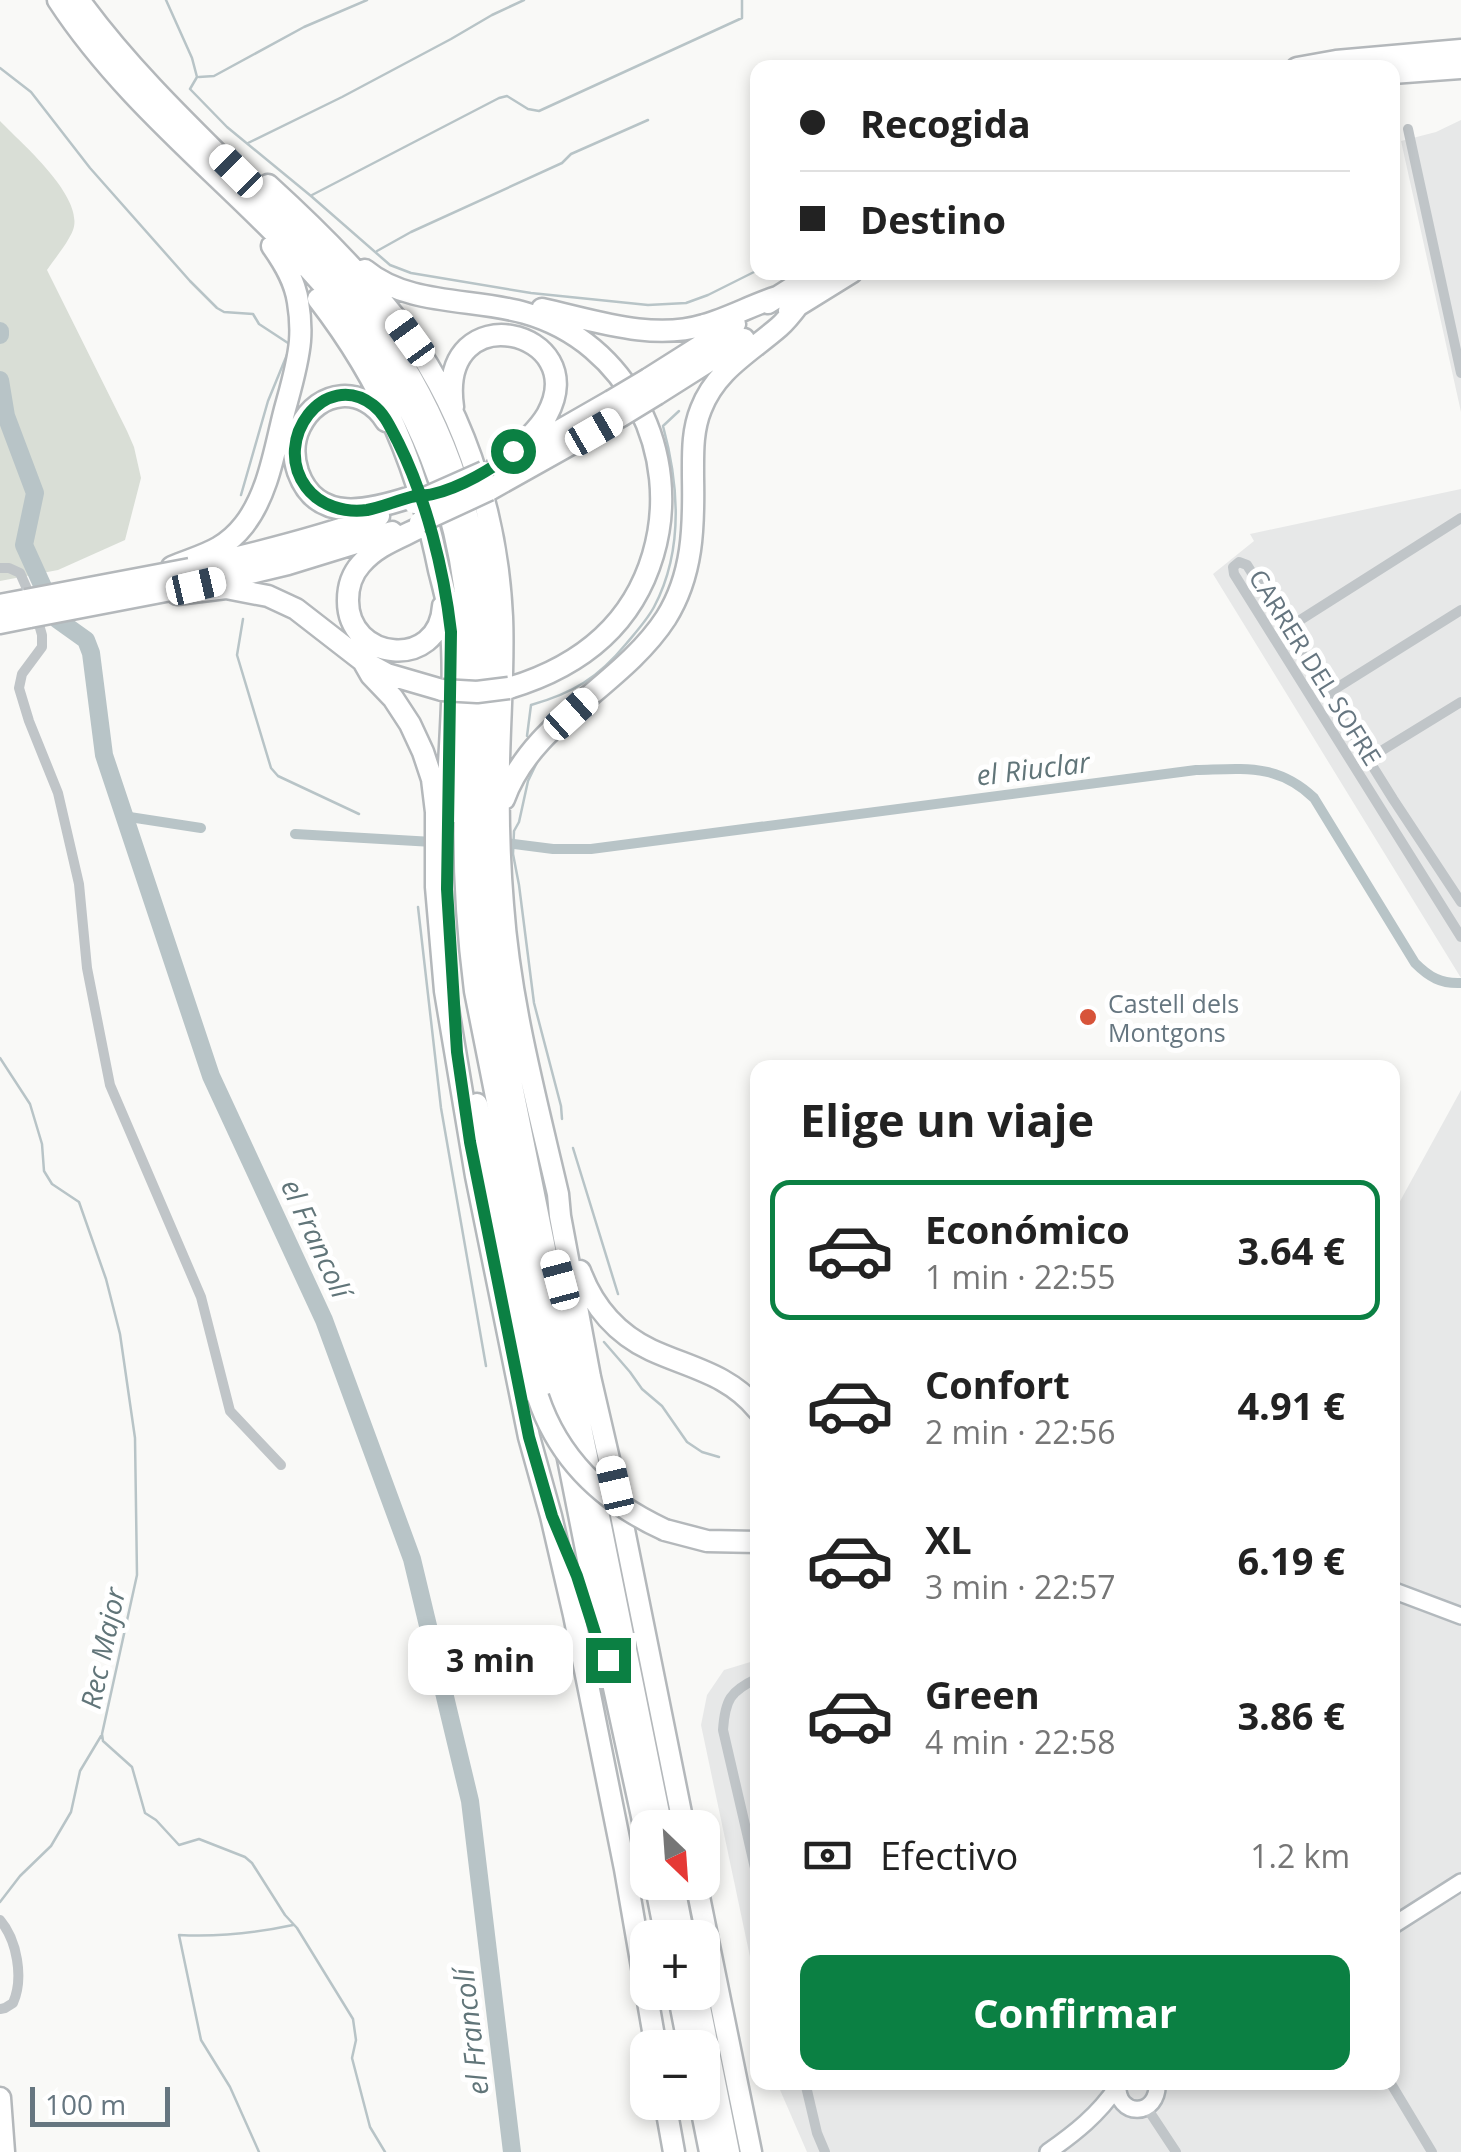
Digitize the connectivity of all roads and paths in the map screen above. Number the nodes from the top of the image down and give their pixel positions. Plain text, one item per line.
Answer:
1 (58, 0) edge
2 (79, 0) edge
3 (1461, 50) edge
4 (1347, 60) edge
5 (1461, 68) edge
6 (136, 70) junction
7 (1400, 72) edge
8 (1408, 129) dead end
9 (172, 132) junction
10 (266, 184) junction
11 (271, 244) junction
12 (804, 280) edge
13 (839, 280) edge
14 (777, 297) junction
15 (443, 298) junction
16 (799, 304) junction
17 (1461, 373) edge
18 (652, 387) junction
19 (458, 424) junction
20 (411, 466) junction
21 (490, 476) junction
22 (437, 486) junction
23 (420, 513) junction
24 (1461, 518) edge
25 (0, 568) edge
26 (193, 577) junction
27 (443, 589) junction
28 (0, 605) edge
29 (28, 608) junction
30 (1461, 610) edge
31 (0, 622) edge
32 (1286, 628) junction
33 (363, 661) junction
34 (1327, 694) junction
35 (1461, 702) edge
36 (1368, 759) junction
37 (499, 810) junction
38 (1459, 896) edge
39 (1440, 905) junction
40 (1461, 937) edge
41 (455, 994) junction
42 (457, 1052) junction
43 (558, 1194) junction
44 (540, 1224) junction
45 (590, 1377) junction
46 (750, 1401) edge
47 (281, 1465) dead end
48 (552, 1516) junction
49 (750, 1542) edge
50 (1400, 1583) edge
51 (1400, 1593) edge
52 (1461, 1606) edge
53 (1461, 1616) edge
54 (608, 1660) junction
55 (750, 1682) edge
56 (641, 1810) edge
57 (658, 1810) edge
58 (678, 1810) edge
59 (750, 1846) edge
60 (1461, 1882) edge
61 (700, 1900) edge
62 (0, 1920) edge
63 (1400, 1921) edge
64 (0, 2009) edge
65 (701, 2010) edge
66 (653, 2030) edge
67 (807, 2090) edge
68 (1114, 2090) edge
69 (1118, 2090) edge
70 (1156, 2090) edge
71 (1395, 2090) edge
72 (0, 2098) edge
73 (1128, 2108) junction
74 (1147, 2108) junction
75 (669, 2120) edge
76 (704, 2120) edge
77 (1086, 2125) junction
78 (4, 2152) edge
79 (674, 2152) edge
80 (710, 2152) edge
81 (729, 2152) edge
82 (751, 2152) edge
83 (825, 2152) edge
84 (1048, 2152) edge
85 (1176, 2152) edge
86 (1432, 2152) edge

1 - 9 highway
2 - 6 highway
3 - 4 highway
5 - 7 highway
6 - 10 highway
6 - 44 highway
8 - 17 street
9 - 11 highway
9 - 22 highway
10 - 15 highway
10 - 19 highway
11 - 20 highway
11 - 26 highway
12 - 14 highway
13 - 16 highway
14 - 15 highway
14 - 18 highway
15 - 33 highway, bridge
16 - 18 highway
16 - 37 highway
18 - 21 highway, bridge
19 - 21 highway
19 - 37 highway
20 - 23 highway
20 - 27 highway
21 - 22 highway, bridge
21 - 23 highway, bridge
22 - 23 highway, bridge
22 - 54 highway
23 - 26 highway
23 - 27 highway
24 - 32 street
25 - 47 street
26 - 29 highway, bridge
26 - 33 highway
27 - 41 highway
28 - 29 highway
29 - 31 highway
30 - 34 street
32 - 34 street, CARRER DEL SOFRE
32 - 39 street, CARRER DEL SOFRE
33 - 42 highway
34 - 36 street, CARRER DEL SOFRE
35 - 36 street
36 - 38 street, CARRER DEL SOFRE
37 - 43 highway
38 - 39 street
39 - 40 street, CARRER DEL SOFRE
41 - 42 highway
41 - 49 highway, bridge
42 - 48 highway
43 - 45 highway
43 - 46 highway
44 - 45 highway
44 - 57 highway
45 - 58 highway
48 - 54 highway
48 - 66 highway
50 - 52 street
51 - 53 street
54 - 56 highway
55 - 59 street
60 - 63 street
61 - 82 highway
62 - 64 street
65 - 81 highway
67 - 83 street
68 - 77 street
69 - 73 street
70 - 74 street
71 - 86 street
72 - 78 highway
73 - 74 street
73 - 77 street
74 - 85 street
75 - 79 highway
76 - 80 highway
77 - 84 street

